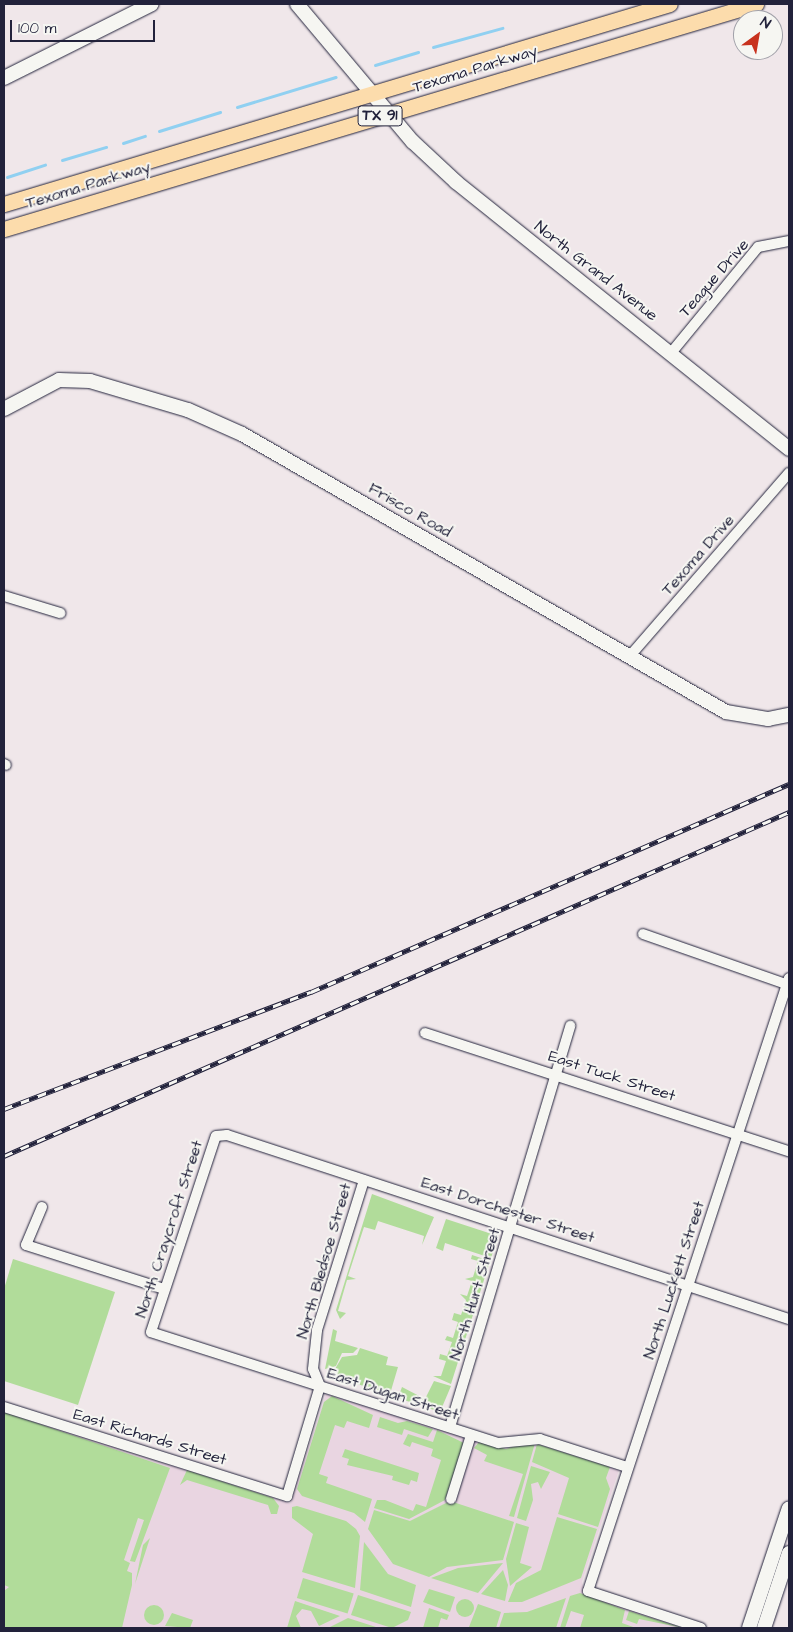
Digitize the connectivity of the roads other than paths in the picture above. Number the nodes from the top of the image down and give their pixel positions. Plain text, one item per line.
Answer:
1 (152, 4) edge
2 (297, 4) edge
3 (670, 4) edge
4 (756, 4) edge
5 (4, 78) edge
6 (373, 92) junction
7 (388, 113) junction
8 (4, 204) edge
9 (4, 229) edge
10 (789, 241) edge
11 (671, 353) junction
12 (4, 409) edge
13 (789, 449) edge
14 (789, 473) edge
15 (4, 596) edge
16 (60, 613) dead end
17 (629, 657) junction
18 (789, 715) edge
19 (644, 934) dead end
20 (789, 983) edge
21 (570, 1026) dead end
22 (425, 1033) dead end
23 (557, 1073) junction
24 (738, 1134) junction
25 (216, 1136) joint
26 (789, 1151) edge
27 (364, 1180) junction
28 (42, 1207) dead end
29 (512, 1227) junction
30 (688, 1284) junction
31 (164, 1289) junction
32 (789, 1319) edge
33 (151, 1332) joint
34 (320, 1386) junction
35 (4, 1407) edge
36 (450, 1427) junction
37 (471, 1434) junction
38 (627, 1467) junction
39 (287, 1496) joint
40 (451, 1499) dead end
41 (789, 1508) edge
42 (789, 1553) edge
43 (701, 1628) edge
44 (749, 1628) edge
45 (764, 1628) edge

1 - 5 street
2 - 6 street, North Grand Avenue
3 - 6 main road, Texoma Parkway / TX 91
4 - 7 main road, Texoma Parkway / TX 91
6 - 7 street, North Grand Avenue
6 - 8 main road, Texoma Parkway / TX 91
7 - 9 main road, Texoma Parkway / TX 91
7 - 11 street, North Grand Avenue
10 - 11 street, Teague Drive
11 - 13 street, North Grand Avenue
12 - 17 street, Frisco Road
14 - 17 street, Texoma Drive
15 - 16 street
17 - 18 street, Frisco Road
19 - 20 street
20 - 24 street, North Luckett Street
21 - 23 street, North Hurt Street
22 - 23 street, East Tuck Street
23 - 24 street, East Tuck Street
23 - 29 street, North Hurt Street
24 - 26 street, East Tuck Street
24 - 30 street, North Luckett Street
25 - 27 street, East Dorchester Street
25 - 31 street, North Craycroft Street
27 - 29 street, East Dorchester Street
27 - 34 street, North Bledsoe Street
28 - 31 street
29 - 30 street, East Dorchester Street
29 - 36 street, North Hurt Street
30 - 32 street, East Dorchester Street
30 - 38 street, North Luckett Street
31 - 33 street, North Craycroft Street
33 - 34 street, East Dugan Street
34 - 36 street, East Dugan Street
34 - 39 street, North Bledsoe Street
35 - 39 street, East Richards Street
36 - 37 street, East Dugan Street
37 - 38 street, East Dugan Street
37 - 40 street
38 - 43 street, North Luckett Street
41 - 44 street
42 - 45 street

